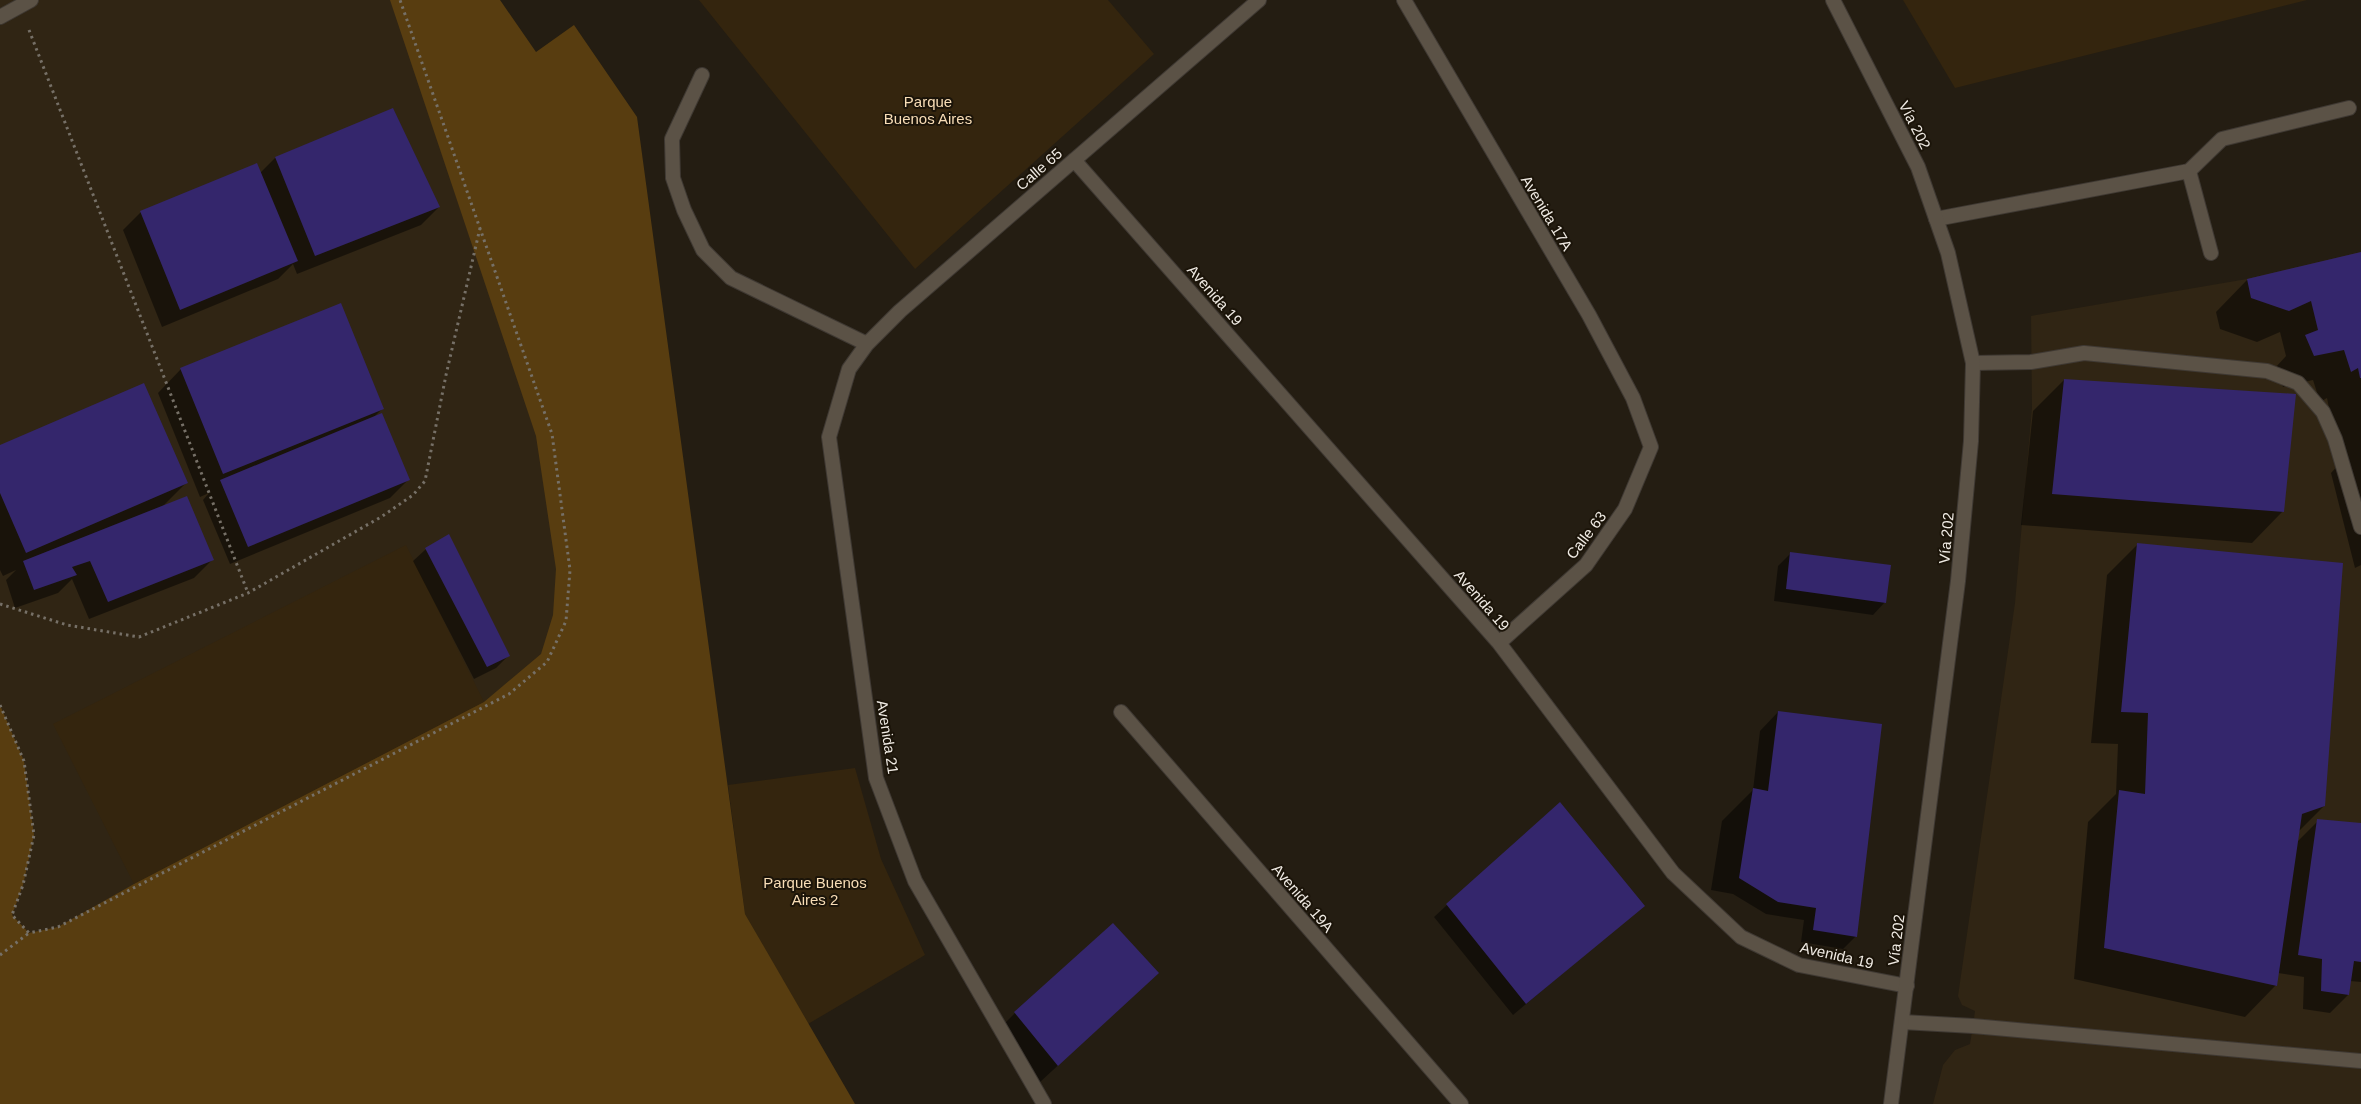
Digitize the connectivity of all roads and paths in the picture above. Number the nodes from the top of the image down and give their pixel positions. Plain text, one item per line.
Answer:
1 (400, 0) edge
2 (1259, 0) edge
3 (1404, 0) edge
4 (1833, 0) edge
5 (25, 2) edge
6 (0, 5) edge
7 (0, 17) edge
8 (702, 75) dead end
9 (2349, 108) dead end
10 (1074, 160) junction
11 (2189, 171) junction
12 (1936, 219) junction
13 (480, 228) junction
14 (2211, 253) dead end
15 (867, 344) junction
16 (1973, 363) junction
17 (849, 369) joint
18 (1651, 447) joint
19 (2361, 528) edge
20 (248, 593) junction
21 (0, 604) edge
22 (1498, 643) junction
23 (0, 705) edge
24 (1122, 712) dead end
25 (29, 933) junction
26 (0, 956) edge
27 (1907, 986) junction
28 (1902, 1022) junction
29 (2361, 1061) edge
30 (1044, 1104) edge
31 (1461, 1104) edge
32 (1891, 1104) edge

1 - 13 path
2 - 10 street, Calle 65
3 - 18 street, Avenida 17A
4 - 12 street, Vía 202
5 - 6 street
5 - 7 street
5 - 20 path
8 - 15 street
9 - 11 street
10 - 15 street, Calle 65
10 - 22 street, Avenida 19
11 - 12 street
11 - 14 street
12 - 16 street, Vía 202
13 - 20 path
13 - 25 path
15 - 17 street, Calle 65
16 - 19 street
16 - 27 street, Vía 202
17 - 30 street, Avenida 21
18 - 22 street, Calle 63
20 - 21 path
22 - 27 street, Avenida 19
23 - 25 path
24 - 31 street, Avenida 19A
25 - 26 path
27 - 28 street, Vía 202
28 - 29 street
28 - 32 street, Vía 202

